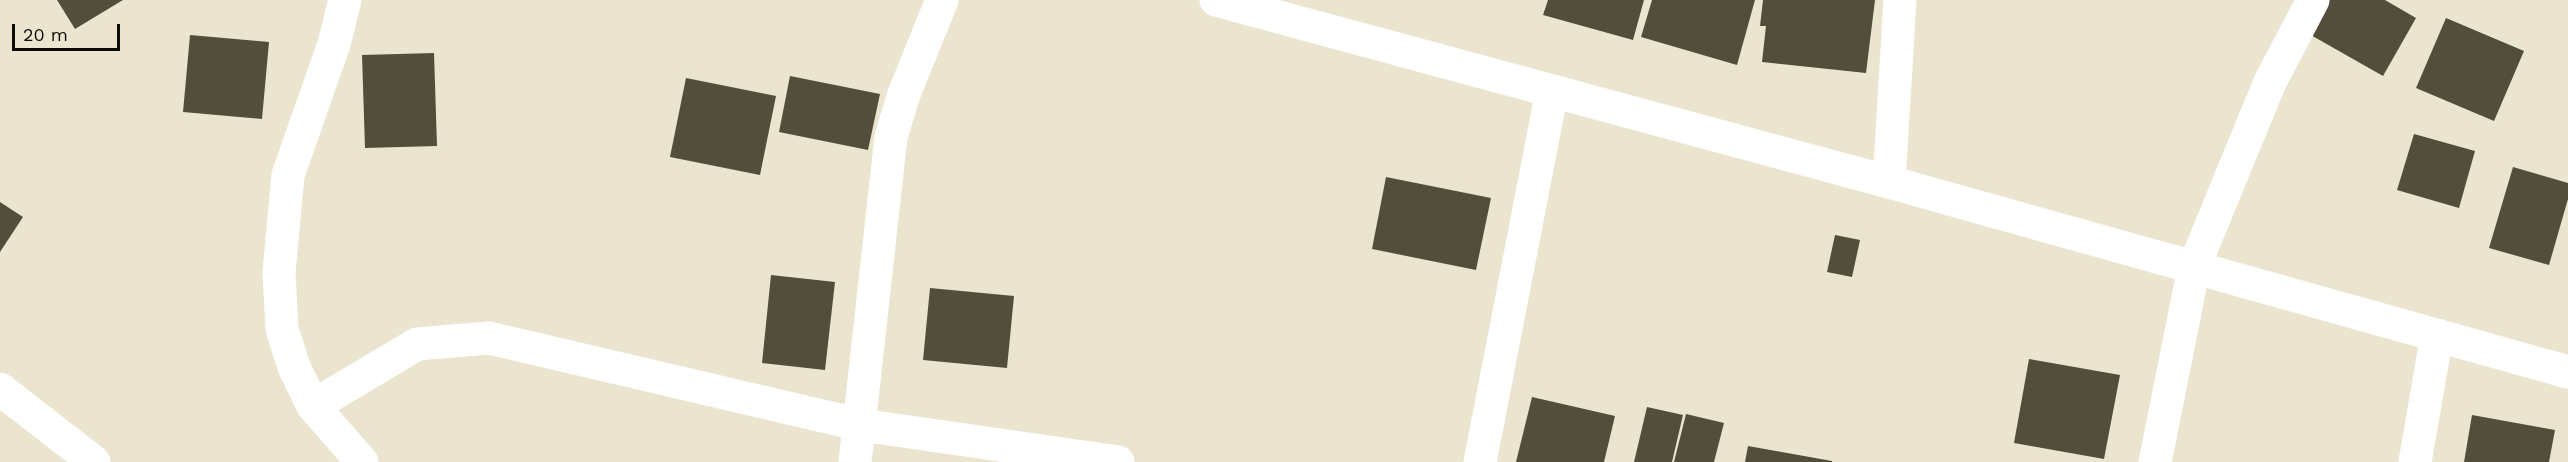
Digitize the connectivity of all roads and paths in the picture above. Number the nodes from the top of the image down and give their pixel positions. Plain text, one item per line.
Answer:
1 (345, 0) edge
2 (942, 0) edge
3 (1216, 0) edge
4 (1900, 0) edge
5 (2313, 0) edge
6 (1552, 91) junction
7 (1889, 182) junction
8 (2194, 267) junction
9 (2437, 335) junction
10 (2568, 372) edge
11 (0, 389) edge
12 (313, 405) junction
13 (861, 425) junction
14 (94, 462) edge
15 (362, 462) edge
16 (855, 462) edge
17 (1118, 462) edge
18 (1480, 462) edge
19 (2155, 462) edge
20 (2415, 462) edge

1 - 12 street
2 - 13 street
3 - 6 street
4 - 7 street
5 - 8 street
6 - 7 street
6 - 18 street
7 - 8 street
8 - 9 street
8 - 19 street
9 - 10 street
9 - 20 street
11 - 14 street
12 - 13 street
12 - 15 street
13 - 16 street
13 - 17 street

